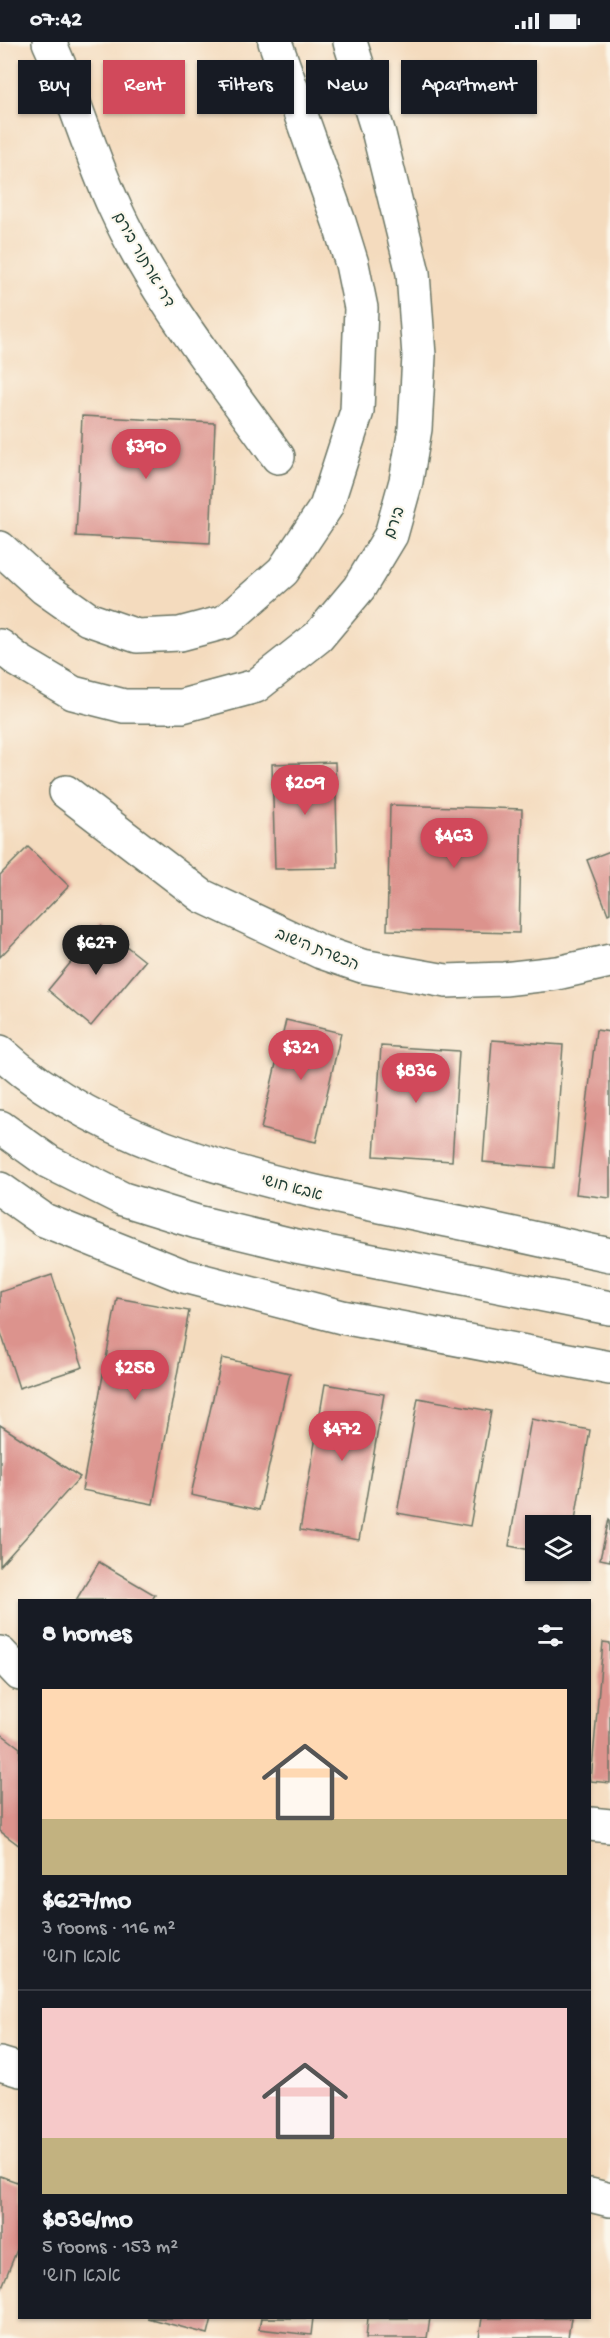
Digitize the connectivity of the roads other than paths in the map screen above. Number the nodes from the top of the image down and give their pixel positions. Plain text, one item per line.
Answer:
1 (49, 42) edge
2 (274, 42) edge
3 (351, 42) edge
4 (278, 457) dead end
5 (0, 548) edge
6 (0, 646) edge
7 (66, 792) dead end
8 (610, 961) edge
9 (0, 1052) edge
10 (0, 1127) edge
11 (0, 1189) edge
12 (610, 1255) edge
13 (610, 1308) edge
14 (610, 1368) edge
15 (0, 1653) edge
16 (18, 1672) edge
17 (591, 1824) edge
18 (610, 1826) edge
19 (0, 2064) edge
20 (18, 2069) edge
21 (591, 2195) edge
22 (610, 2200) edge

1 - 4 street, דר' ארתור בירם
2 - 5 street
3 - 6 street, בירם
7 - 8 street, הכשרת הישוב
9 - 12 street, אבא חושי
10 - 13 street
11 - 14 street
15 - 16 street
17 - 18 street
19 - 20 street
21 - 22 street

